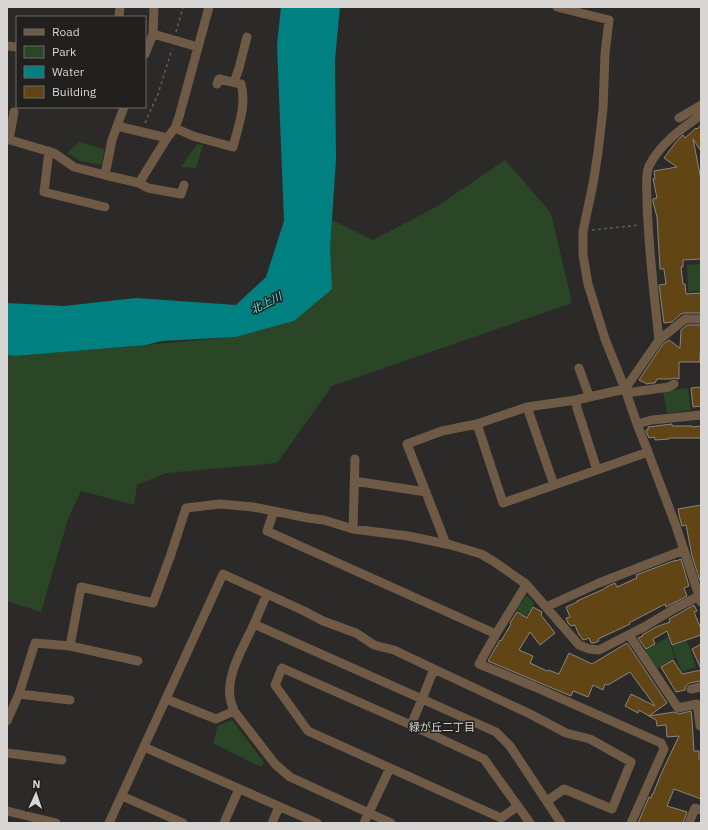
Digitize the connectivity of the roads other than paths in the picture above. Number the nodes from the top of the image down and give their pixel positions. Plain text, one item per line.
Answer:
1 (154, 7) edge
2 (210, 7) edge
3 (557, 7) edge
4 (153, 34) junction
5 (247, 37) dead end
6 (198, 47) junction
7 (146, 50) edge
8 (234, 82) junction
9 (217, 84) dead end
10 (701, 105) edge
11 (124, 108) edge
12 (14, 112) dead end
13 (701, 115) edge
14 (679, 118) dead end
15 (117, 126) junction
16 (175, 128) junction
17 (167, 138) junction
18 (8, 139) edge
19 (49, 151) junction
20 (105, 175) junction
21 (139, 183) junction
22 (184, 185) dead end
23 (105, 207) dead end
24 (701, 319) edge
25 (659, 340) junction
26 (579, 368) dead end
27 (674, 384) dead end
28 (626, 391) junction
29 (590, 396) junction
30 (576, 400) junction
31 (527, 407) junction
32 (701, 415) edge
33 (477, 424) junction
34 (637, 424) junction
35 (648, 452) junction
36 (355, 459) dead end
37 (597, 470) junction
38 (354, 481) junction
39 (554, 485) junction
40 (426, 492) junction
41 (274, 511) junction
42 (353, 529) junction
43 (446, 544) junction
44 (684, 550) junction
45 (526, 584) junction
46 (267, 594) junction
47 (700, 599) edge
48 (546, 607) junction
49 (254, 624) junction
50 (496, 634) junction
51 (630, 635) junction
52 (70, 646) junction
53 (138, 661) dead end
54 (434, 669) junction
55 (701, 686) edge
56 (691, 689) dead end
57 (19, 694) junction
58 (166, 699) junction
59 (422, 699) junction
60 (70, 700) dead end
61 (699, 710) edge
62 (234, 711) junction
63 (7, 721) edge
64 (411, 725) junction
65 (700, 726) dead end
66 (144, 747) junction
67 (7, 753) edge
68 (62, 760) dead end
69 (390, 768) junction
70 (240, 789) junction
71 (122, 796) junction
72 (547, 801) junction
73 (518, 806) junction
74 (279, 807) junction
75 (701, 810) edge
76 (7, 811) edge
77 (369, 813) junction
78 (56, 823) edge
79 (109, 823) edge
80 (182, 823) edge
81 (224, 823) edge
82 (272, 823) edge
83 (316, 823) edge
84 (364, 823) edge
85 (391, 823) edge
86 (530, 823) edge
87 (561, 823) edge
88 (631, 823) edge
89 (689, 823) edge

1 - 4 street
2 - 6 street
3 - 28 street
4 - 6 street
4 - 7 street
5 - 8 street
6 - 16 street
8 - 9 street
8 - 16 street
10 - 14 street
11 - 15 street
12 - 18 street
13 - 25 street
15 - 17 street
15 - 20 street
16 - 17 street
17 - 21 street
18 - 19 street
19 - 20 street
19 - 23 street
20 - 21 street
21 - 22 street
24 - 25 street
25 - 28 street
26 - 29 street
27 - 28 street
28 - 29 street
28 - 34 street
29 - 30 street
30 - 31 street
30 - 37 street
31 - 33 street
31 - 39 street
32 - 34 street
33 - 39 street
33 - 40 street
34 - 35 street
35 - 37 street
35 - 44 street
36 - 38 street
37 - 39 street
38 - 40 street
38 - 42 street
40 - 43 street
41 - 42 street
41 - 50 street
41 - 52 street
42 - 43 street
43 - 45 street
44 - 47 street
44 - 48 street
45 - 48 street
45 - 50 street
46 - 49 street
46 - 54 street
46 - 58 street
47 - 51 street
48 - 51 street
49 - 59 street
49 - 62 street
50 - 88 street
51 - 61 street
52 - 53 street
52 - 57 street
54 - 59 street
54 - 72 street
55 - 56 street
57 - 60 street
57 - 63 street
58 - 62 street
58 - 66 street
59 - 64 street
59 - 72 street
61 - 65 street
62 - 77 street
64 - 69 street
64 - 73 street
66 - 70 street
66 - 71 street
67 - 68 street
69 - 73 street
69 - 77 street
70 - 74 street
70 - 81 street
71 - 79 street
71 - 80 street
72 - 87 street
73 - 86 street
74 - 82 street
74 - 83 street
75 - 89 street
76 - 78 street
77 - 84 street
77 - 85 street

